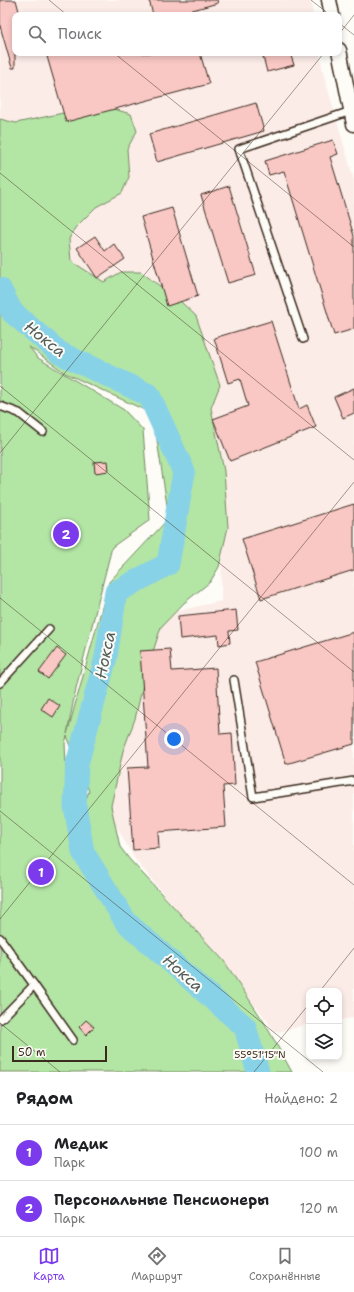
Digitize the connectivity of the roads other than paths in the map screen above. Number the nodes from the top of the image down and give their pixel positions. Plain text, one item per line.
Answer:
1 (329, 0) edge
2 (331, 12) edge
3 (340, 56) edge
4 (352, 117) edge
5 (303, 339) dead end
6 (0, 406) edge
7 (43, 432) dead end
8 (49, 629) dead end
9 (234, 680) dead end
10 (0, 683) edge
11 (354, 781) edge
12 (0, 938) edge
13 (34, 985) junction
14 (1, 1019) edge
15 (73, 1040) dead end

1 - 2 street
3 - 4 street
4 - 5 lane
6 - 7 lane
8 - 10 lane
9 - 11 lane
12 - 13 lane
13 - 14 lane
13 - 15 lane

